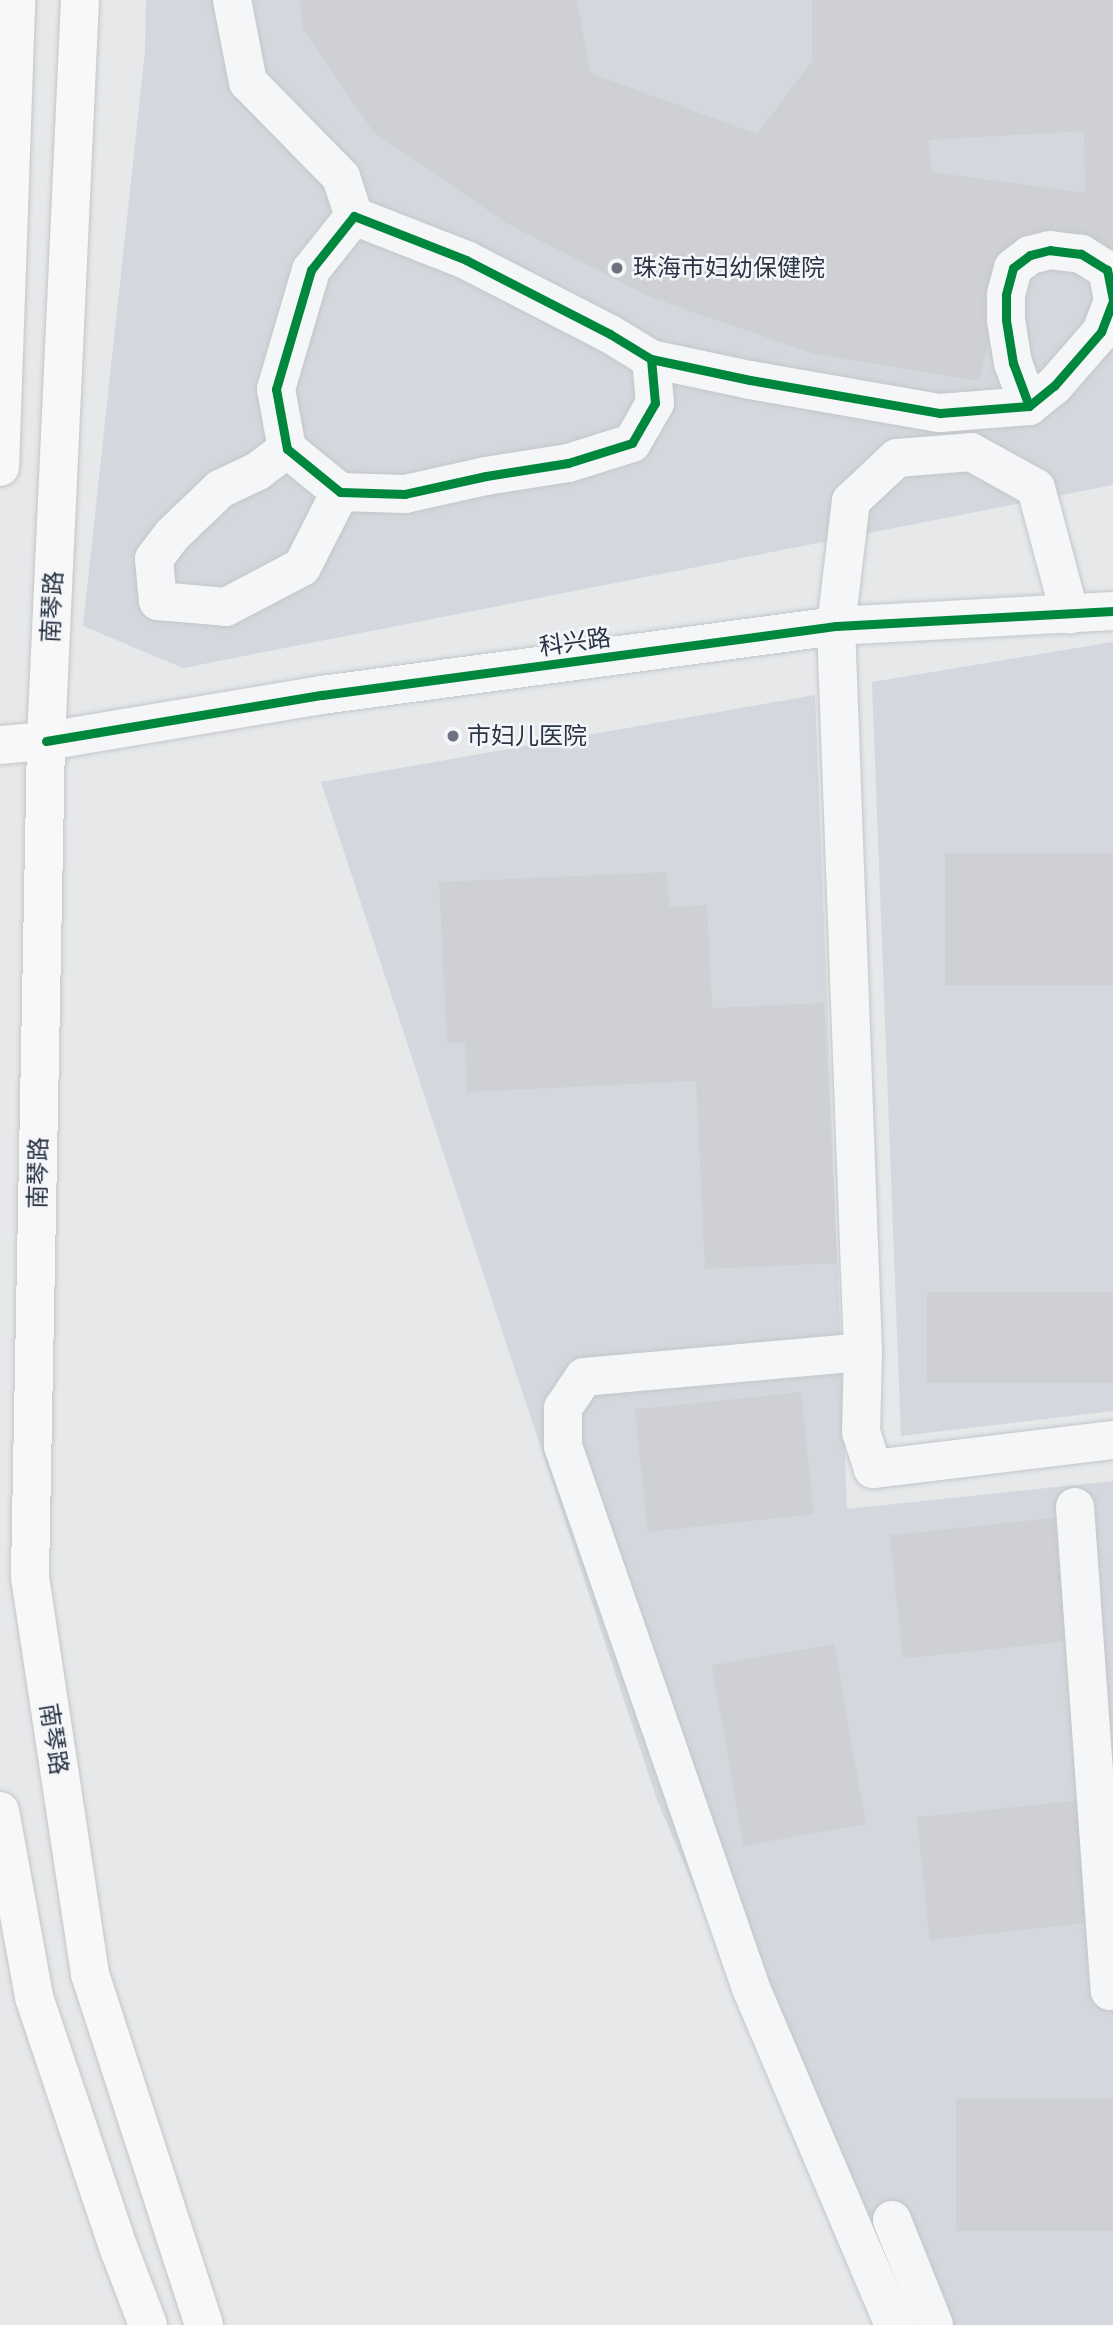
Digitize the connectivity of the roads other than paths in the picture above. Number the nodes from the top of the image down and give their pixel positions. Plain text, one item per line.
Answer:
1 (16, 0) edge
2 (80, 0) edge
3 (232, 0) edge
4 (354, 216) junction
5 (651, 359) junction
6 (1029, 406) dead end
7 (287, 449) junction
8 (0, 467) edge
9 (340, 492) junction
10 (1113, 611) edge
11 (1070, 615) junction
12 (835, 626) junction
13 (46, 741) junction
14 (0, 745) edge
15 (863, 1352) junction
16 (1113, 1440) edge
17 (1075, 1507) dead end
18 (0, 1811) edge
19 (1113, 1990) edge
20 (892, 2220) dead end
21 (148, 2325) edge
22 (204, 2325) edge
23 (894, 2325) edge
24 (934, 2325) edge

1 - 8 main road
2 - 13 main road, 南琴路
3 - 4 street
4 - 5 street
4 - 7 street
5 - 6 street
5 - 9 street
7 - 9 street
7 - 9 street
10 - 11 street, 科兴路
11 - 12 street, 科兴路
11 - 12 street
12 - 13 street, 科兴路
12 - 15 street
13 - 14 main road
13 - 22 main road, 南琴路
15 - 16 street
15 - 23 street
17 - 19 street
18 - 21 main road
20 - 24 street

